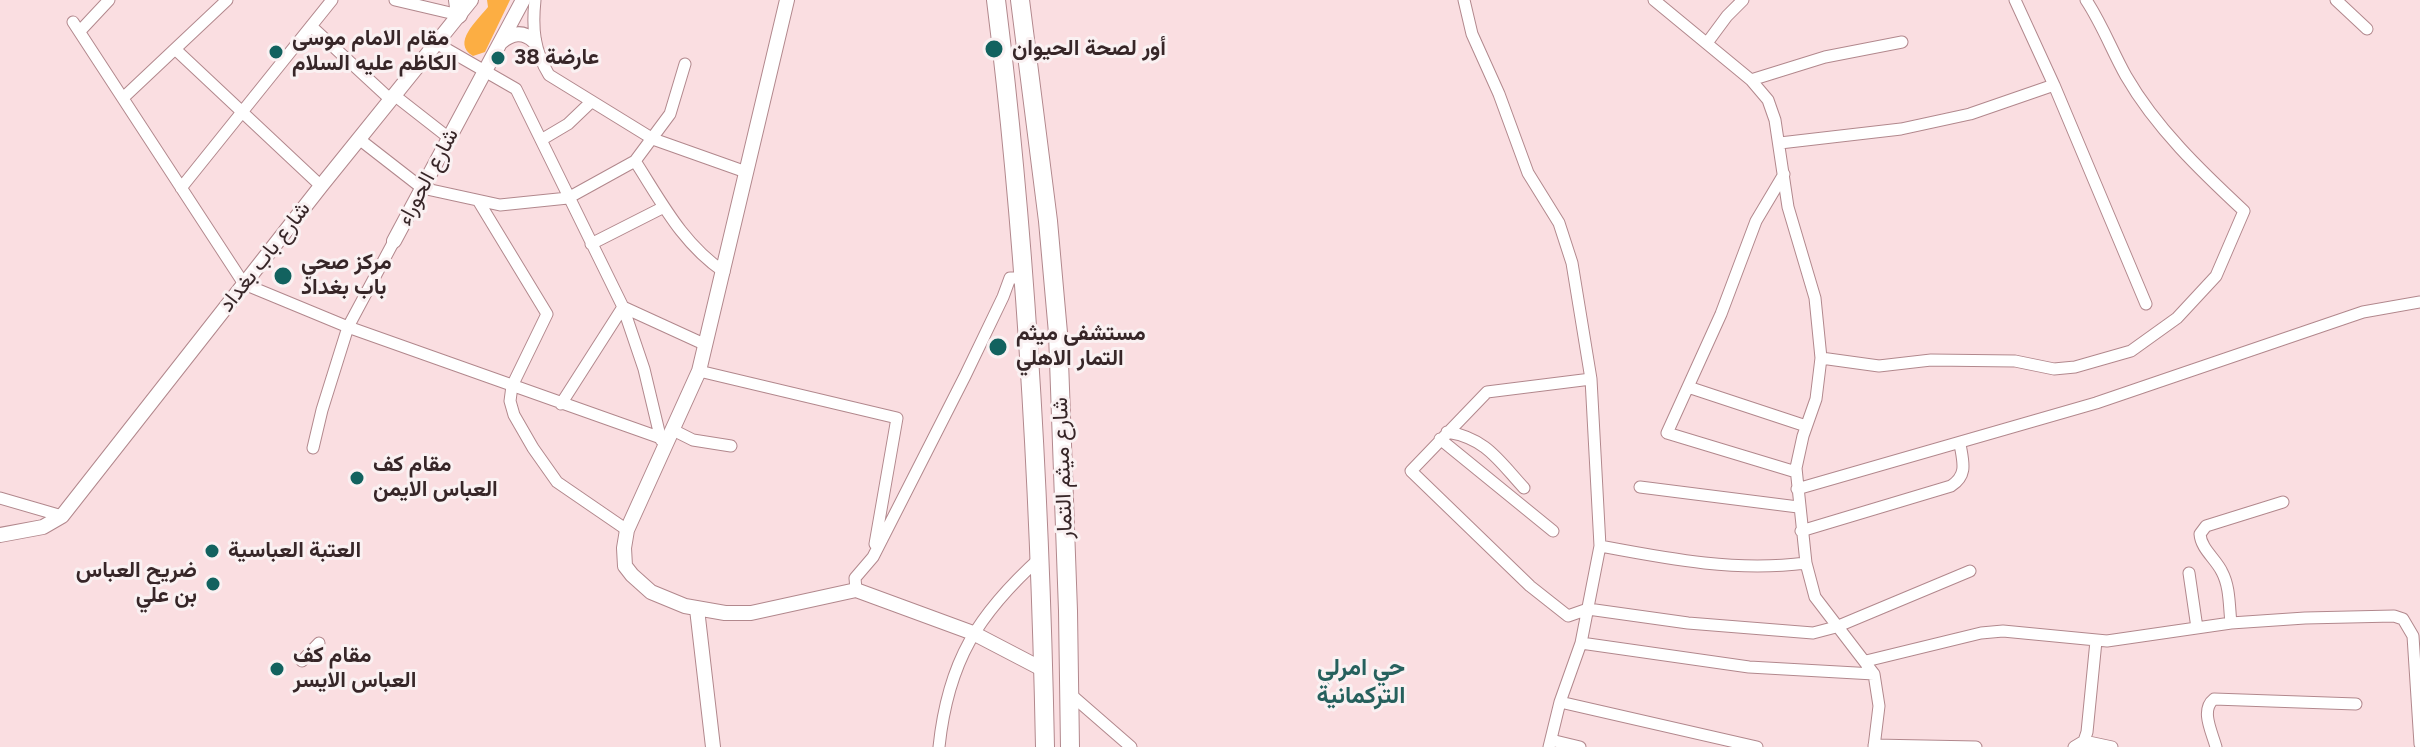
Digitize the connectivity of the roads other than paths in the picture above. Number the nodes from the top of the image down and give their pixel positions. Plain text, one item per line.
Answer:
1 (109, 0) edge
2 (227, 0) edge
3 (332, 0) edge
4 (395, 0) edge
5 (471, 0) edge
6 (523, 0) edge
7 (536, 0) edge
8 (787, 0) edge
9 (996, 0) edge
10 (1020, 0) edge
11 (1464, 0) edge
12 (1654, 0) edge
13 (1743, 0) edge
14 (2015, 0) edge
15 (2086, 0) edge
16 (2336, 0) edge
17 (458, 7) edge
18 (311, 26) junction
19 (2367, 29) dead end
20 (534, 41) junction
21 (1902, 42) dead end
22 (436, 43) junction
23 (1707, 43) junction
24 (498, 46) junction
25 (175, 49) junction
26 (685, 64) dead end
27 (485, 71) junction
28 (1751, 80) junction
29 (2054, 85) junction
30 (392, 97) junction
31 (123, 98) junction
32 (591, 102) junction
33 (243, 111) junction
34 (449, 138) junction
35 (359, 139) junction
36 (653, 139) junction
37 (541, 140) junction
38 (1780, 143) junction
39 (635, 161) junction
40 (746, 172) junction
41 (1784, 174) junction
42 (321, 186) junction
43 (181, 188) junction
44 (422, 188) junction
45 (568, 198) junction
46 (479, 202) junction
47 (664, 207) junction
48 (394, 241) joint
49 (591, 244) junction
50 (724, 272) junction
51 (1026, 278) junction
52 (244, 284) junction
53 (2420, 302) edge
54 (2146, 304) dead end
55 (623, 307) junction
56 (348, 327) junction
57 (1058, 333) junction
58 (1028, 334) junction
59 (706, 345) junction
60 (1821, 358) junction
61 (699, 371) junction
62 (1059, 378) junction
63 (1591, 379) junction
64 (1030, 381) junction
65 (512, 386) junction
66 (1688, 387) junction
67 (561, 404) junction
68 (1806, 426) junction
69 (1444, 435) junction
70 (666, 439) junction
71 (1960, 444) junction
72 (731, 446) dead end
73 (313, 448) dead end
74 (1796, 472) junction
75 (1640, 487) dead end
76 (1524, 488) dead end
77 (1797, 489) junction
78 (0, 498) edge
79 (2283, 502) dead end
80 (1798, 507) junction
81 (62, 516) junction
82 (627, 530) junction
83 (1553, 531) dead end
84 (1801, 531) junction
85 (0, 535) edge
86 (1600, 546) junction
87 (873, 557) junction
88 (1041, 557) junction
89 (1806, 563) junction
90 (1970, 571) dead end
91 (2189, 573) dead end
92 (856, 590) junction
93 (697, 609) junction
94 (1588, 609) junction
95 (2231, 623) junction
96 (1836, 627) junction
97 (2197, 628) junction
98 (973, 633) junction
99 (2096, 641) junction
100 (319, 643) dead end
101 (1581, 643) junction
102 (302, 661) dead end
103 (1866, 661) junction
104 (1044, 670) junction
105 (1874, 674) junction
106 (1069, 693) junction
107 (1560, 702) junction
108 (2356, 704) dead end
109 (2419, 719) edge
110 (1550, 743) edge
111 (2079, 744) edge
112 (2420, 744) edge
113 (1046, 746) edge
114 (1069, 746) edge
115 (1874, 746) edge
116 (713, 747) edge
117 (939, 747) edge
118 (1131, 747) edge
119 (1580, 747) edge
120 (1757, 747) edge
121 (1976, 747) edge
122 (2112, 747) edge
123 (2216, 747) edge

1 - 31 street
2 - 25 street
3 - 18 street
4 - 17 street
5 - 17 street, شارع باب بغداد
6 - 24 street, شارع الحوراء
7 - 20 street
8 - 40 street
9 - 51 highway, شارع ميثم التمار
10 - 57 highway, شارع ميثم التمار
11 - 63 street
12 - 23 street
13 - 23 street
14 - 29 street
15 - 60 street
16 - 19 street
17 - 22 street, شارع باب بغداد
18 - 30 street
18 - 33 street
20 - 24 street
20 - 32 street
21 - 28 street
22 - 27 street
22 - 30 street, شارع باب بغداد
23 - 28 street
24 - 27 street, شارع الحوراء
25 - 31 street
25 - 33 street
26 - 36 street
27 - 34 street, شارع الحوراء
27 - 37 street
28 - 38 street
29 - 38 street
29 - 54 street
30 - 34 street
30 - 35 street, شارع باب بغداد
31 - 43 street
32 - 36 street
32 - 37 street
33 - 42 street
33 - 43 street
34 - 44 street, شارع الحوراء
35 - 42 street, شارع باب بغداد
35 - 44 street
36 - 39 street
36 - 40 street
37 - 45 street
38 - 41 street
39 - 45 street
39 - 47 street
40 - 50 street
41 - 60 street
41 - 66 street
42 - 52 street, شارع باب بغداد
43 - 52 street
44 - 46 street
44 - 48 street, شارع الحوراء
45 - 46 street
45 - 49 street
46 - 65 street
47 - 49 street
47 - 50 street
48 - 56 street, شارع الحوراء
49 - 55 street
50 - 59 street
51 - 58 highway, شارع ميثم التمار
51 - 87 street
52 - 56 street
52 - 81 street, شارع باب بغداد
53 - 71 street
55 - 59 street
55 - 67 street
55 - 70 street
56 - 65 street
56 - 73 street, شارع الحوراء
57 - 58 highway
57 - 62 highway, شارع ميثم التمار
58 - 64 highway, شارع ميثم التمار
59 - 61 street
60 - 68 street
61 - 70 street
61 - 87 street
62 - 64 highway
62 - 106 highway, شارع ميثم التمار
63 - 69 street
63 - 86 street
64 - 88 highway, شارع ميثم التمار
65 - 67 street
65 - 82 street
66 - 68 street
66 - 74 street
67 - 70 street
68 - 74 street
69 - 76 street
69 - 83 street
69 - 94 street
70 - 72 street
70 - 82 street
71 - 77 street
71 - 84 street
74 - 77 street
75 - 80 street
77 - 80 street
78 - 81 street
79 - 95 street
80 - 84 street
81 - 85 street
82 - 93 street
84 - 89 street
86 - 89 street
86 - 94 street
87 - 92 street
88 - 98 street
88 - 104 highway, شارع ميثم التمار
89 - 96 street
90 - 96 street
91 - 97 street
92 - 93 street
92 - 98 street
93 - 116 street
94 - 96 street
94 - 101 street
95 - 97 street
95 - 109 street
96 - 103 street
97 - 99 street
98 - 104 street
98 - 117 street
99 - 103 street
99 - 111 street
100 - 102 street
101 - 105 street
101 - 107 street
103 - 105 street
104 - 113 highway, شارع ميثم التمار
105 - 115 street
106 - 114 highway, شارع ميثم التمار
106 - 118 street
107 - 110 street
107 - 120 street
108 - 123 street
109 - 112 street
110 - 119 street
111 - 122 street
115 - 121 street

